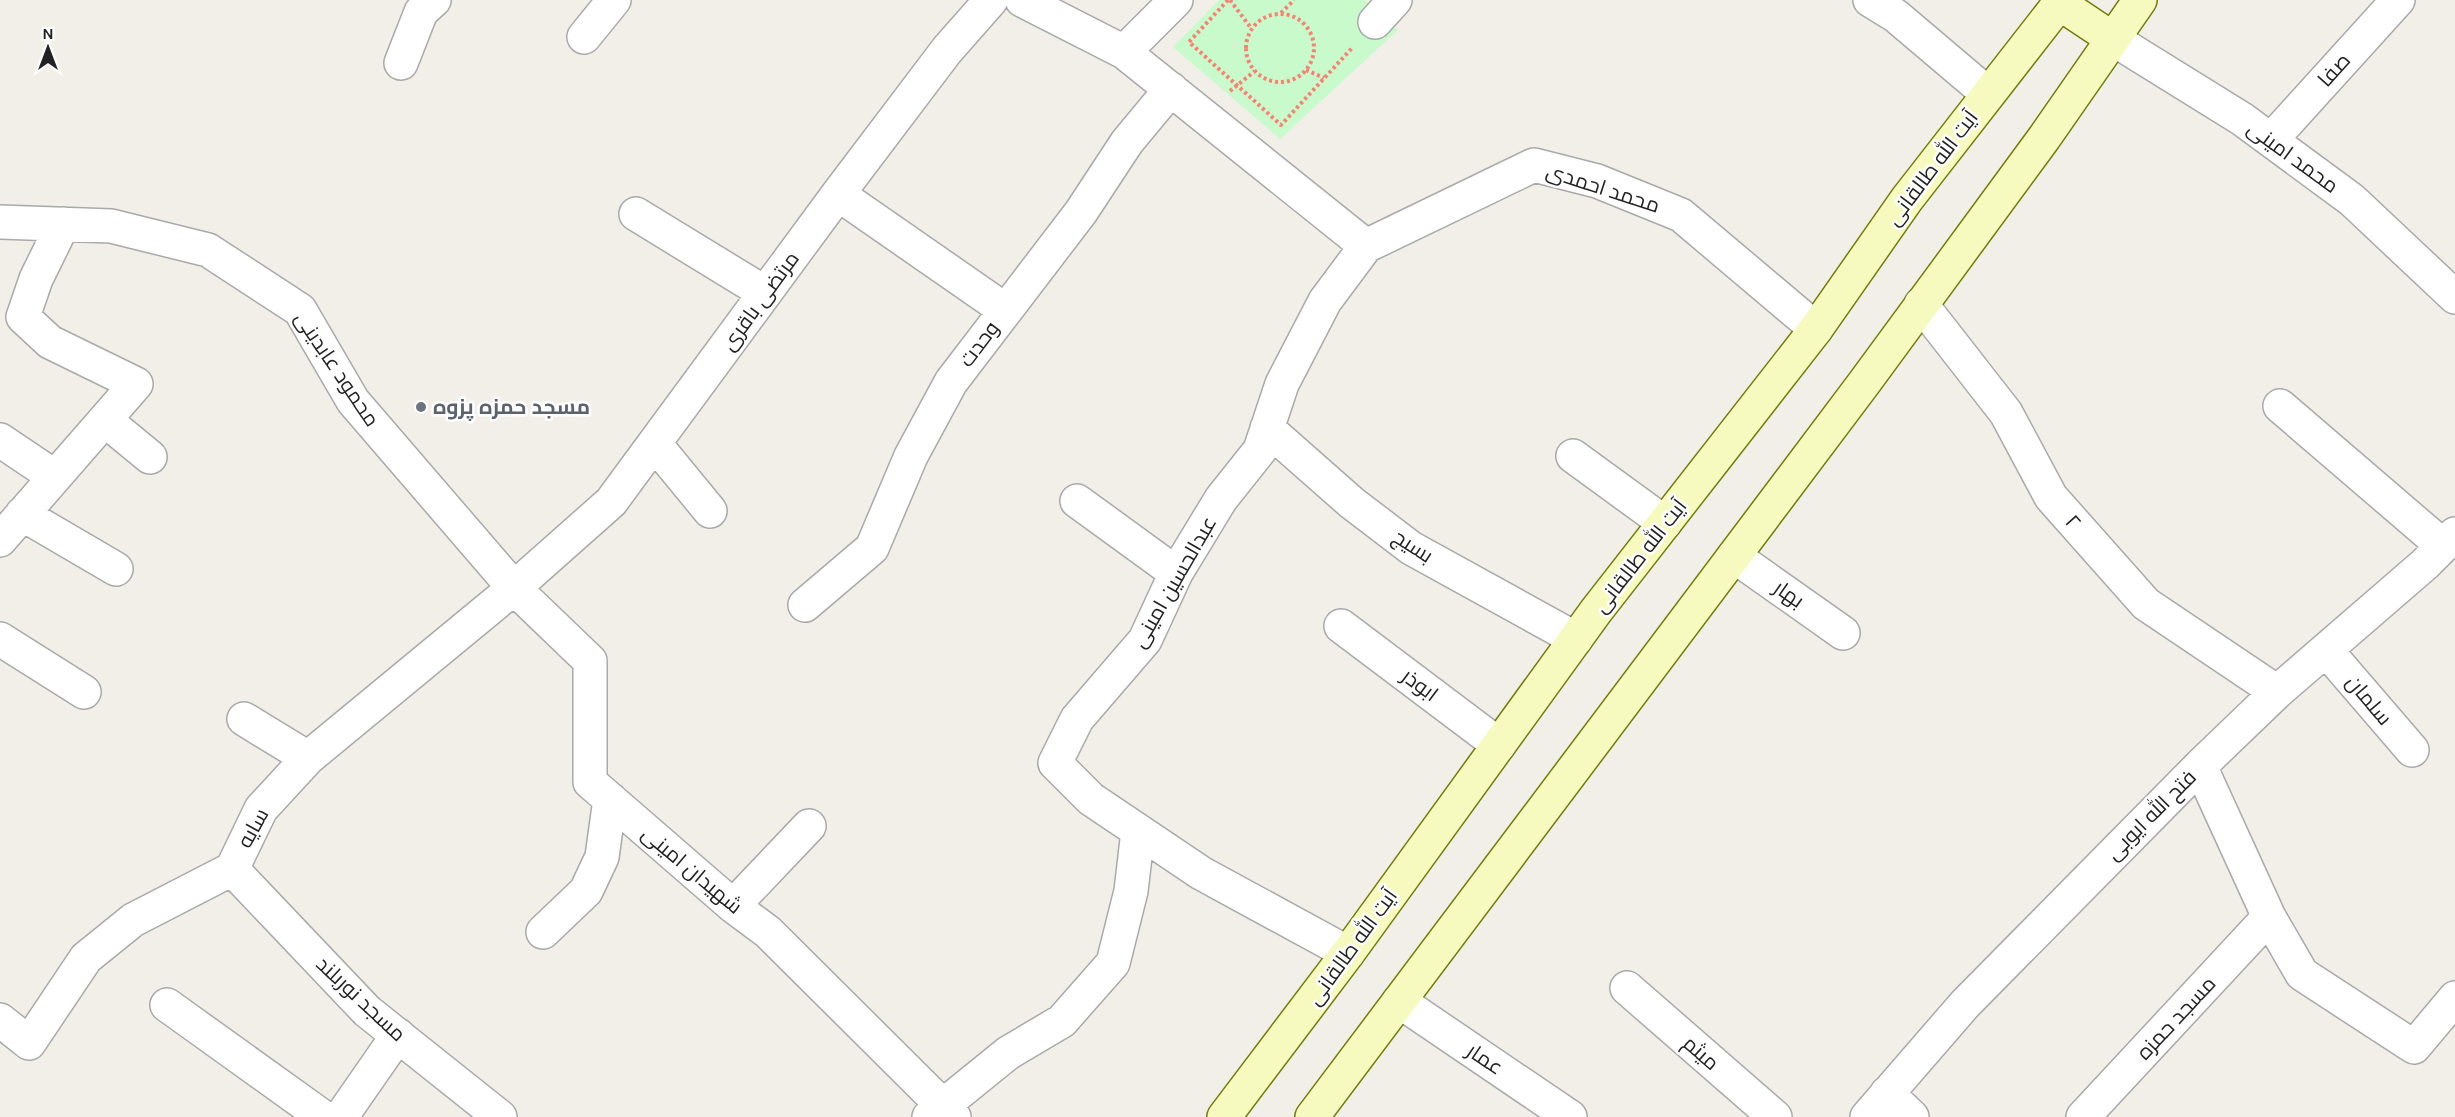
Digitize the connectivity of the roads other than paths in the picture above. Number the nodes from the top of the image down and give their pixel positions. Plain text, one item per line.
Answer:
1 (434, 0) edge
2 (614, 0) edge
3 (991, 0) edge
4 (1022, 0) edge
5 (1176, 0) edge
6 (1870, 0) edge
7 (2140, 0) edge
8 (2398, 0) edge
9 (2061, 2) edge
10 (584, 37) dead end
11 (2113, 39) junction
12 (1125, 52) junction
13 (401, 63) dead end
14 (1171, 89) junction
15 (1988, 94) junction
16 (2271, 140) junction
17 (838, 194) junction
18 (636, 214) dead end
19 (0, 222) edge
20 (63, 224) junction
21 (1366, 246) junction
22 (765, 293) junction
23 (2455, 297) edge
24 (1922, 304) junction
25 (1005, 310) junction
26 (1816, 329) junction
27 (2280, 406) dead end
28 (105, 420) junction
29 (1267, 428) junction
30 (0, 440) edge
31 (655, 444) junction
32 (1573, 456) dead end
33 (150, 457) dead end
34 (55, 477) junction
35 (1077, 501) dead end
36 (710, 511) dead end
37 (22, 514) junction
38 (1665, 523) junction
39 (0, 540) edge
40 (2449, 540) edge
41 (1734, 556) junction
42 (116, 569) dead end
43 (1176, 573) junction
44 (514, 588) junction
45 (805, 605) dead end
46 (1341, 626) dead end
47 (1843, 633) dead end
48 (0, 639) edge
49 (1576, 639) junction
50 (2326, 650) junction
51 (84, 693) dead end
52 (2277, 693) junction
53 (244, 718) dead end
54 (1499, 745) junction
55 (2412, 750) dead end
56 (308, 758) junction
57 (2200, 766) junction
58 (610, 799) junction
59 (809, 826) dead end
60 (1138, 831) junction
61 (232, 868) junction
62 (733, 906) junction
63 (2269, 917) junction
64 (543, 932) dead end
65 (1348, 953) junction
66 (1627, 988) dead end
67 (2455, 998) edge
68 (1399, 1000) junction
69 (167, 1005) dead end
70 (0, 1020) edge
71 (398, 1035) junction
72 (1877, 1105) edge
73 (941, 1113) edge
74 (323, 1117) edge
75 (341, 1117) edge
76 (500, 1117) edge
77 (1224, 1117) edge
78 (1312, 1117) edge
79 (1570, 1117) edge
80 (1775, 1117) edge
81 (1912, 1117) edge
82 (2083, 1117) edge

1 - 13 street
2 - 10 street
3 - 17 street, مرتضی باقری
4 - 12 street
5 - 12 street
6 - 15 street
7 - 11 main road
8 - 16 street, صفا
9 - 11 main road
9 - 15 main road, آیت الله طالقانی
11 - 16 street, محمد امینی
11 - 24 main road
12 - 14 street
14 - 21 street
14 - 25 street, وحدت
15 - 26 main road, آیت الله طالقانی
16 - 23 street, محمد امینی
17 - 22 street, مرتضی باقری
17 - 25 street
18 - 22 street
19 - 20 street, محمود عابدینی
20 - 28 street
20 - 44 street, محمود عابدینی
21 - 26 street, محمد احمدی
21 - 29 street, عبدالحسین امینی
22 - 31 street, مرتضی باقری
24 - 41 main road
24 - 52 street, ۲
25 - 45 street, وحدت
26 - 38 main road, آیت الله طالقانی
27 - 40 street
28 - 33 street
28 - 34 street
29 - 43 street, عبدالحسین امینی
29 - 49 street, بسیج
30 - 34 street
31 - 36 street
31 - 44 street, مرتضی باقری
32 - 38 street
34 - 37 street
35 - 43 street
37 - 39 street
37 - 42 street
38 - 49 main road, آیت الله طالقانی
40 - 50 street, فتح الله ایوبی
41 - 47 street, بهار
41 - 68 main road
43 - 60 street, عبدالحسین امینی
44 - 56 street, سایه
44 - 58 street, شهیدان امینی
46 - 54 street, ابوذر
48 - 51 street
49 - 54 main road, آیت الله طالقانی
50 - 52 street, فتح الله ایوبی
50 - 55 street, سلمان
52 - 57 street, فتح الله ایوبی
53 - 56 street
54 - 65 main road, آیت الله طالقانی
56 - 61 street, سایه
57 - 63 street
57 - 72 street, فتح الله ایوبی
58 - 62 street, شهیدان امینی
58 - 64 street
59 - 62 street
60 - 65 street, عبدالحسین امینی
60 - 73 street
61 - 70 street, سایه
61 - 71 street, مسجد نوربلند
62 - 73 street, شهیدان امینی
63 - 67 street
63 - 82 street, مسجد حمزه
65 - 77 main road, آیت الله طالقانی
66 - 80 street, میثم
68 - 78 main road
68 - 79 street, عمار
69 - 74 street
71 - 75 street
71 - 76 street, مسجد نوربلند
72 - 81 street

